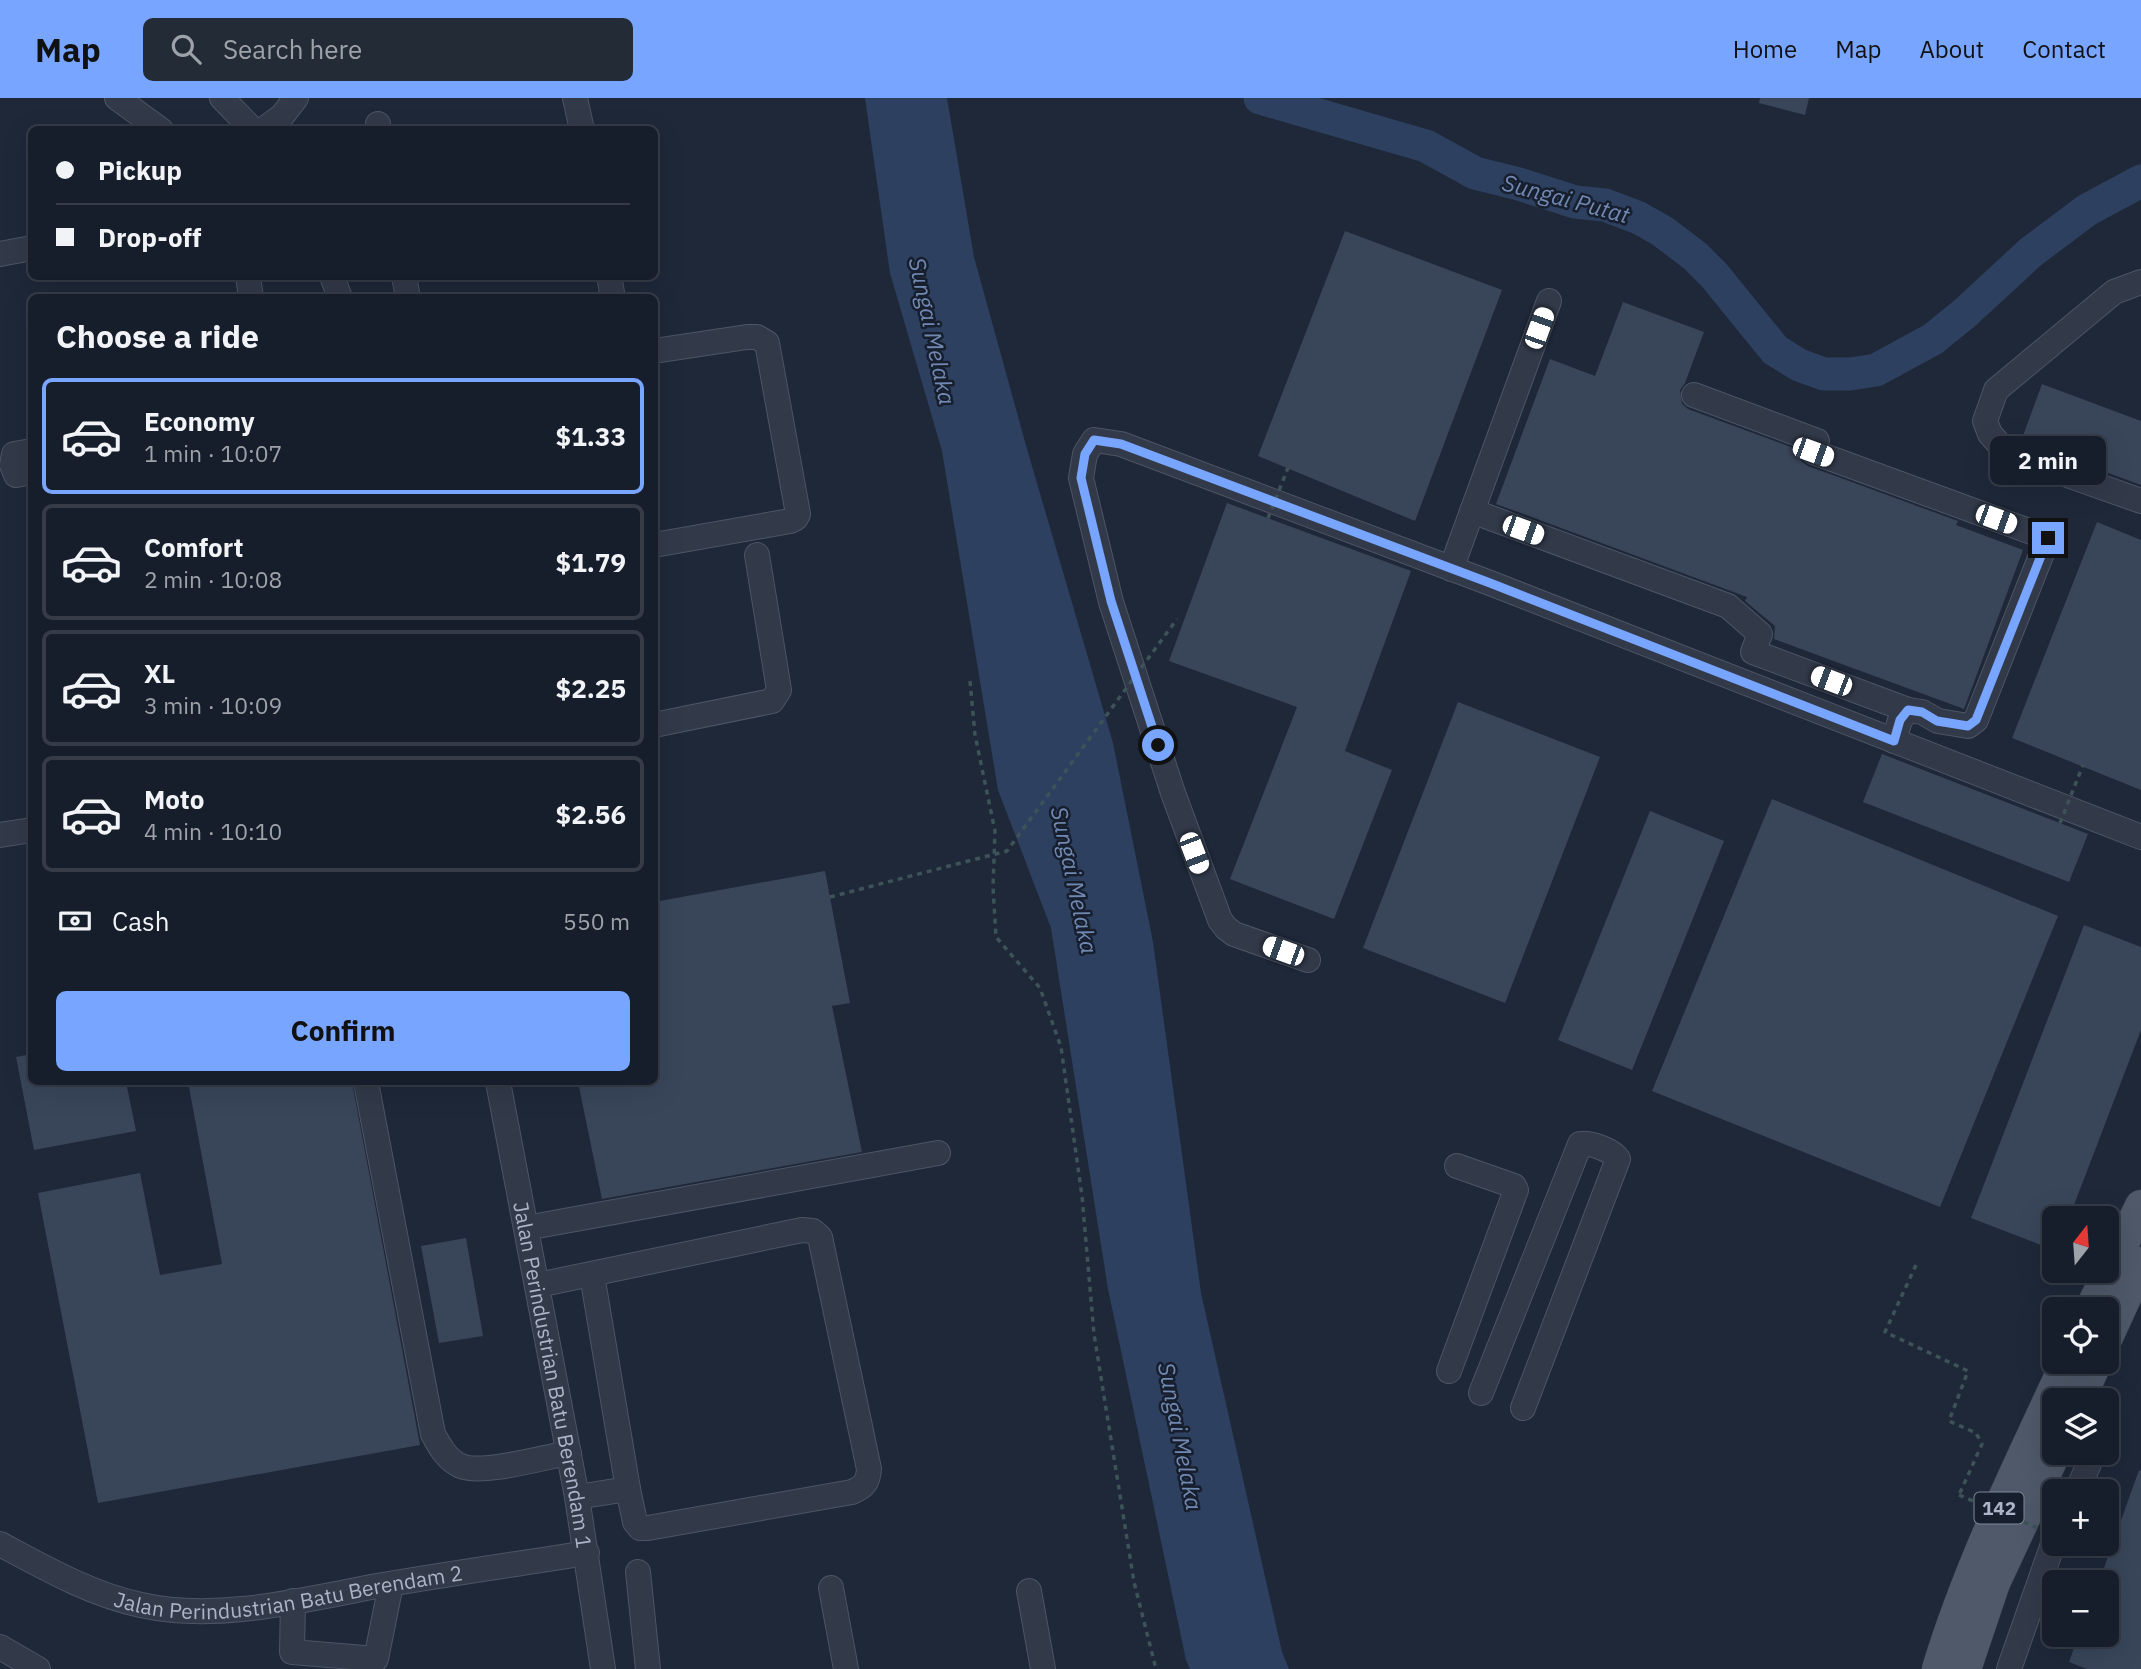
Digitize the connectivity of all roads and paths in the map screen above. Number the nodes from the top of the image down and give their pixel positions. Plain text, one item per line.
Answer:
1 (117, 98) edge
2 (222, 98) edge
3 (296, 98) edge
4 (575, 98) edge
5 (156, 126) edge
6 (249, 126) edge
7 (268, 126) edge
8 (581, 126) edge
9 (28, 249) edge
10 (0, 254) edge
11 (2141, 282) edge
12 (1549, 301) dead end
13 (658, 350) edge
14 (1694, 395) dead end
15 (28, 452) edge
16 (1288, 468) dead end
17 (28, 473) edge
18 (2141, 500) edge
19 (1472, 511) junction
20 (1268, 518) dead end
21 (658, 544) edge
22 (757, 555) dead end
23 (1451, 569) junction
24 (1177, 619) dead end
25 (970, 681) dead end
26 (1908, 710) junction
27 (658, 724) edge
28 (1894, 741) junction
29 (2082, 765) dead end
30 (2060, 823) dead end
31 (28, 831) edge
32 (0, 835) edge
33 (2141, 837) edge
34 (830, 897) dead end
35 (1308, 960) dead end
36 (367, 1085) edge
37 (499, 1085) edge
38 (938, 1153) dead end
39 (1457, 1166) dead end
40 (2141, 1206) edge
41 (526, 1228) junction
42 (2141, 1263) edge
43 (1916, 1265) dead end
44 (592, 1275) junction
45 (538, 1285) junction
46 (2097, 1297) edge
47 (2119, 1311) edge
48 (1449, 1371) dead end
49 (2061, 1374) edge
50 (1481, 1393) dead end
51 (1522, 1408) dead end
52 (569, 1453) junction
53 (2049, 1465) edge
54 (628, 1489) junction
55 (577, 1497) junction
56 (2042, 1533) edge
57 (0, 1544) edge
58 (2042, 1549) edge
59 (587, 1553) junction
60 (638, 1573) dead end
61 (391, 1584) junction
62 (831, 1588) dead end
63 (1030, 1591) dead end
64 (293, 1601) junction
65 (0, 1647) edge
66 (37, 1669) edge
67 (603, 1669) edge
68 (648, 1669) edge
69 (846, 1669) edge
70 (1043, 1669) edge
71 (1156, 1669) edge
72 (1938, 1669) edge
73 (1965, 1669) edge
74 (2009, 1669) edge

1 - 5 street
2 - 6 street
3 - 7 street
4 - 8 street
9 - 10 street
11 - 18 street
12 - 19 street
13 - 21 street
14 - 26 street
15 - 17 street
16 - 20 path, bridge
19 - 23 street
19 - 26 street
22 - 27 street
23 - 28 street
23 - 35 street
24 - 34 path, bridge
25 - 71 path
26 - 28 street
28 - 33 street
29 - 30 path, bridge
31 - 32 street
36 - 52 street
37 - 41 street, Jalan Perindustrian Batu Berendam 1
38 - 41 street
39 - 48 street
40 - 46 main road
41 - 45 street, Jalan Perindustrian Batu Berendam 1
42 - 47 main road
43 - 56 path, bridge
44 - 45 street
44 - 54 street
44 - 54 street
45 - 52 street, Jalan Perindustrian Batu Berendam 1
49 - 72 main road, 142
50 - 51 street
52 - 55 street, Jalan Perindustrian Batu Berendam 1
53 - 73 main road, 142
54 - 55 street
55 - 59 street, Jalan Perindustrian Batu Berendam 1
57 - 64 street, Jalan Perindustrian Batu Berendam 2
58 - 74 street
59 - 61 street, Jalan Perindustrian Batu Berendam 2
59 - 67 street, Jalan Perindustrian Batu Berendam 1
60 - 68 street
61 - 64 street, Jalan Perindustrian Batu Berendam 2
61 - 64 street
62 - 69 street
63 - 70 street
65 - 66 street

